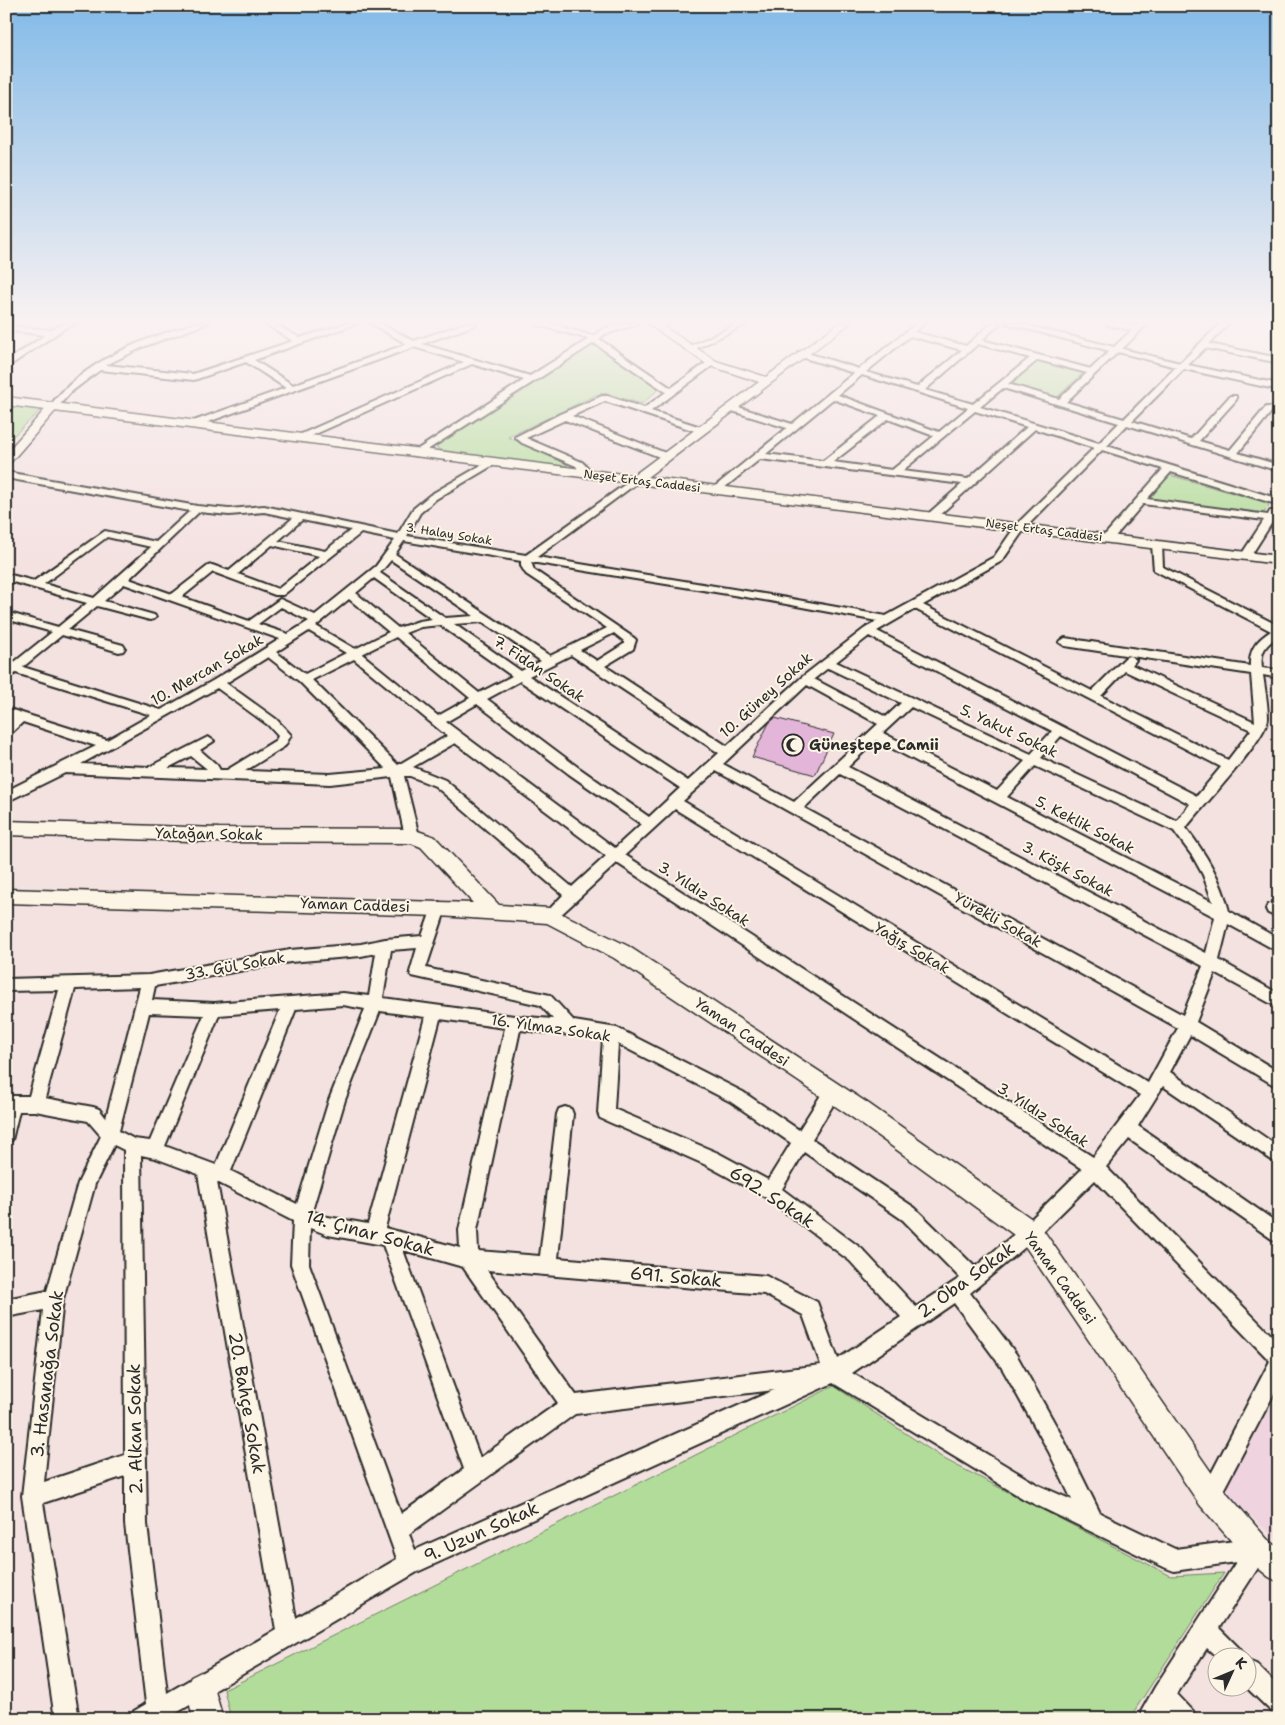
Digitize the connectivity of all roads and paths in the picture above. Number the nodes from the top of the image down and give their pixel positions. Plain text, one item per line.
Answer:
1 (26, 404) edge
2 (56, 404) edge
3 (250, 404) edge
4 (377, 404) edge
5 (494, 404) edge
6 (591, 404) edge
7 (623, 404) edge
8 (654, 404) edge
9 (738, 404) edge
10 (823, 404) edge
11 (852, 404) edge
12 (959, 404) edge
13 (979, 404) edge
14 (1066, 404) edge
15 (1144, 404) edge
16 (1228, 404) edge
17 (53, 407) junction
18 (732, 408) junction
19 (974, 408) junction
20 (1269, 409) dead end
21 (645, 410) junction
22 (563, 416) junction
23 (886, 416) junction
24 (1125, 422) junction
25 (194, 424) junction
26 (1033, 426) junction
27 (793, 427) junction
28 (701, 430) junction
29 (940, 435) junction
30 (302, 437) junction
31 (1193, 442) junction
32 (1100, 447) junction
33 (418, 453) junction
34 (1232, 454) junction
35 (665, 456) junction
36 (758, 456) junction
37 (6, 460) edge
38 (492, 462) junction
39 (825, 464) junction
40 (1169, 468) junction
41 (1279, 468) edge
42 (584, 473) junction
43 (894, 473) junction
44 (6, 476) edge
45 (634, 480) junction
46 (969, 482) junction
47 (716, 490) junction
48 (1140, 501) junction
49 (1279, 502) edge
50 (1279, 506) edge
51 (197, 509) junction
52 (932, 516) junction
53 (300, 517) junction
54 (1275, 519) edge
55 (1021, 526) junction
56 (358, 530) junction
57 (401, 538) junction
58 (1108, 538) junction
59 (270, 542) junction
60 (1157, 545) junction
61 (158, 546) junction
62 (327, 555) junction
63 (390, 555) junction
64 (1246, 555) junction
65 (527, 559) junction
66 (1279, 560) edge
67 (373, 574) junction
68 (230, 575) junction
69 (122, 580) junction
70 (6, 582) edge
71 (37, 584) junction
72 (350, 594) junction
73 (174, 598) junction
74 (96, 601) junction
75 (915, 605) junction
76 (6, 615) edge
77 (150, 617) dead end
78 (485, 618) junction
79 (888, 620) junction
80 (442, 622) junction
81 (313, 623) junction
82 (250, 625) junction
83 (615, 628) junction
84 (61, 631) junction
85 (868, 631) junction
86 (397, 632) junction
87 (290, 639) junction
88 (1065, 642) dead end
89 (119, 648) dead end
90 (572, 650) junction
91 (270, 652) junction
92 (1137, 652) junction
93 (354, 653) junction
94 (550, 661) junction
95 (827, 663) junction
96 (597, 666) junction
97 (1124, 666) junction
98 (9, 670) edge
99 (1256, 670) junction
100 (1279, 674) edge
101 (520, 676) junction
102 (304, 679) junction
103 (806, 680) junction
104 (218, 683) junction
105 (1094, 696) junction
106 (478, 699) junction
107 (909, 702) junction
108 (6, 712) edge
109 (160, 714) junction
110 (21, 717) junction
111 (438, 722) junction
112 (887, 723) junction
113 (1259, 729) junction
114 (6, 731) edge
115 (1059, 731) junction
116 (875, 734) junction
117 (456, 736) junction
118 (208, 741) dead end
119 (108, 744) junction
120 (192, 750) junction
121 (727, 752) junction
122 (1032, 760) junction
123 (714, 764) junction
124 (1229, 766) junction
125 (62, 768) junction
126 (840, 768) junction
127 (151, 772) junction
128 (397, 772) junction
129 (214, 774) junction
130 (229, 775) junction
131 (689, 788) junction
132 (6, 797) edge
133 (998, 798) junction
134 (674, 802) junction
135 (1198, 802) junction
136 (796, 809) junction
137 (650, 824) junction
138 (6, 828) edge
139 (1179, 828) junction
140 (412, 836) junction
141 (615, 855) junction
142 (572, 895) junction
143 (6, 896) edge
144 (440, 908) junction
145 (492, 910) junction
146 (1223, 914) junction
147 (550, 916) junction
148 (427, 941) junction
149 (385, 945) junction
150 (1279, 946) edge
151 (1211, 963) junction
152 (149, 981) junction
153 (69, 982) junction
154 (6, 985) edge
155 (1279, 1002) edge
156 (291, 1003) junction
157 (375, 1004) junction
158 (143, 1006) junction
159 (214, 1009) junction
160 (434, 1012) junction
161 (514, 1023) junction
162 (1188, 1025) junction
163 (570, 1027) junction
164 (610, 1033) junction
165 (1162, 1075) junction
166 (1279, 1081) edge
167 (832, 1092) junction
168 (1151, 1094) junction
169 (9, 1104) edge
170 (36, 1104) junction
171 (565, 1114) dead end
172 (1127, 1128) junction
173 (6, 1135) edge
174 (110, 1135) junction
175 (802, 1142) junction
176 (132, 1146) junction
177 (155, 1150) junction
178 (1279, 1157) edge
179 (1095, 1168) junction
180 (214, 1172) junction
181 (771, 1191) junction
182 (302, 1216) junction
183 (1030, 1232) junction
184 (1279, 1235) edge
185 (382, 1236) junction
186 (469, 1259) junction
187 (548, 1266) junction
188 (974, 1279) junction
189 (956, 1290) junction
190 (54, 1299) junction
191 (6, 1308) edge
192 (914, 1318) junction
193 (1279, 1357) edge
194 (1279, 1364) edge
195 (834, 1373) junction
196 (571, 1405) junction
197 (136, 1462) junction
198 (476, 1473) junction
199 (1210, 1495) junction
200 (32, 1496) junction
201 (1094, 1520) junction
202 (398, 1530) junction
203 (1257, 1549) junction
204 (410, 1564) junction
205 (1279, 1567) edge
206 (1205, 1630) junction
207 (288, 1636) junction
208 (1223, 1648) edge
209 (1258, 1682) edge
210 (201, 1687) junction
211 (1163, 1695) junction
212 (1279, 1703) edge
213 (153, 1716) edge
214 (67, 1719) edge
215 (208, 1719) edge
216 (1148, 1719) edge
217 (1185, 1719) edge

1 - 17 main road, Neşet Ertaş Caddesi
2 - 17 street
3 - 25 street
4 - 30 street
5 - 33 street
6 - 22 street
7 - 21 street
8 - 21 street
9 - 18 street
10 - 27 street
11 - 23 street
12 - 19 street
13 - 19 street
14 - 24 street
15 - 24 street, 10. Güney Sokak
16 - 31 street
17 - 25 main road, Neşet Ertaş Caddesi
17 - 37 street
18 - 27 street
18 - 28 street
19 - 26 street
19 - 29 street
20 - 34 street
21 - 28 street
22 - 35 street
22 - 42 street
23 - 29 street
23 - 39 street
24 - 31 street
24 - 32 street, 10. Güney Sokak
25 - 30 main road, Neşet Ertaş Caddesi
26 - 32 street
26 - 46 street
27 - 36 street
28 - 35 street
29 - 43 street
30 - 33 main road, Neşet Ertaş Caddesi
31 - 34 street
32 - 40 street
32 - 55 street, 10. Güney Sokak
33 - 38 main road, Neşet Ertaş Caddesi
34 - 41 street
35 - 45 street
36 - 39 street
36 - 47 street
38 - 42 main road, Neşet Ertaş Caddesi
38 - 57 street, 10. Mercan Sokak
39 - 43 street
40 - 48 street
40 - 49 street
42 - 45 main road, Neşet Ertaş Caddesi
43 - 46 street
44 - 51 street, 3. Halay Sokak
45 - 47 main road, Neşet Ertaş Caddesi
45 - 65 street
46 - 52 street
47 - 52 main road, Neşet Ertaş Caddesi
48 - 54 street
48 - 58 street
50 - 54 street
51 - 53 street, 3. Halay Sokak
51 - 61 street
52 - 55 main road, Neşet Ertaş Caddesi
53 - 56 street, 3. Halay Sokak
53 - 59 street
54 - 64 street
55 - 58 main road, Neşet Ertaş Caddesi
55 - 75 street, 10. Güney Sokak
56 - 57 street, 3. Halay Sokak
56 - 62 street
57 - 63 street, 10. Mercan Sokak
57 - 65 street, 3. Halay Sokak
58 - 60 main road, Neşet Ertaş Caddesi
59 - 62 street
59 - 68 street
60 - 64 main road, Neşet Ertaş Caddesi
60 - 99 street
61 - 69 street
61 - 71 street
62 - 68 street
63 - 67 street, 10. Mercan Sokak
63 - 78 street
64 - 66 main road, Neşet Ertaş Caddesi
65 - 79 street, 3. Halay Sokak
65 - 83 street
67 - 72 street, 10. Mercan Sokak
67 - 80 street, 7. Fidan Sokak
68 - 73 street
69 - 73 street
69 - 74 street
70 - 71 street
71 - 74 street
72 - 81 street, 10. Mercan Sokak
72 - 86 street
73 - 82 street
74 - 77 street
74 - 84 street
75 - 79 street, 10. Güney Sokak
75 - 105 street
76 - 84 street
78 - 80 street
78 - 94 street
79 - 85 street, 10. Güney Sokak
80 - 86 street
80 - 101 street, 7. Fidan Sokak
81 - 82 street, 3. Yıldız Sokak
81 - 87 street, 10. Mercan Sokak
81 - 93 street, 3. Yıldız Sokak
82 - 87 street
83 - 90 street
83 - 96 street
84 - 89 street
84 - 98 street
85 - 95 street, 10. Güney Sokak
85 - 115 street
86 - 93 street
86 - 106 street
87 - 91 street, 10. Mercan Sokak
88 - 92 street
90 - 94 street
90 - 96 street
91 - 102 street
91 - 104 street, 10. Mercan Sokak
92 - 97 street
92 - 99 street
93 - 102 street
93 - 111 street, 3. Yıldız Sokak
94 - 101 street
95 - 103 street, 10. Güney Sokak
95 - 107 street, 5. Yakut Sokak
96 - 121 street
97 - 105 street
97 - 113 street
98 - 109 street
99 - 100 street
99 - 113 street
101 - 106 street
101 - 131 street, 7. Fidan Sokak
102 - 128 street
103 - 112 street
103 - 121 street, 10. Güney Sokak
104 - 109 street, 10. Mercan Sokak
104 - 130 street
105 - 124 street
106 - 111 street
106 - 137 street
107 - 112 street
107 - 122 street, 5. Yakut Sokak
108 - 110 street
109 - 119 street, 10. Mercan Sokak
110 - 114 street
110 - 119 street
111 - 117 street, 3. Yıldız Sokak
112 - 116 street
113 - 124 street
115 - 122 street
115 - 135 street
116 - 126 street
116 - 133 street, 5. Keklik Sokak
117 - 128 street
117 - 141 street, 3. Yıldız Sokak
118 - 120 street
119 - 125 street, 10. Mercan Sokak
120 - 127 street
120 - 129 street
121 - 123 street, 10. Güney Sokak
122 - 133 street
122 - 139 street, 5. Yakut Sokak
123 - 131 street, 10. Güney Sokak
123 - 136 street, Yürekli Sokak
124 - 135 street
125 - 127 street
125 - 132 street, 10. Mercan Sokak
126 - 136 street
126 - 151 street, 3. Köşk Sokak
127 - 129 street
128 - 130 street
128 - 140 street
128 - 142 street
129 - 130 street
131 - 134 street, 10. Güney Sokak
133 - 146 street, 5. Keklik Sokak
134 - 137 street, 10. Güney Sokak
134 - 168 street, Yağış Sokak
135 - 139 street
136 - 162 street, Yürekli Sokak
137 - 141 street, 10. Güney Sokak
138 - 140 main road, Yatağan Sokak
139 - 146 street
140 - 145 main road
141 - 142 street, 10. Güney Sokak
141 - 179 street, 3. Yıldız Sokak
142 - 147 street, 10. Güney Sokak
143 - 144 main road, Yaman Caddesi
144 - 145 main road, Yaman Caddesi
144 - 148 street
145 - 147 main road, Yaman Caddesi
146 - 150 street, 5. Keklik Sokak
146 - 151 street, 2. Oba Sokak
147 - 167 main road, Yaman Caddesi
148 - 149 street, 33. Gül Sokak
148 - 163 street
149 - 152 street, 33. Gül Sokak
149 - 157 street
151 - 155 street, 3. Köşk Sokak
151 - 162 street, 2. Oba Sokak
152 - 153 street, 33. Gül Sokak
152 - 158 street, 3. Hasanağa Sokak
153 - 154 street, 33. Gül Sokak
153 - 170 street
156 - 157 street, 16. Yılmaz Sokak
156 - 159 street, 16. Yılmaz Sokak
156 - 180 street
157 - 160 street, 16. Yılmaz Sokak
157 - 182 street
158 - 159 street, 16. Yılmaz Sokak
158 - 174 street, 3. Hasanağa Sokak
159 - 177 street
160 - 161 street, 16. Yılmaz Sokak
160 - 185 street
161 - 163 street, 16. Yılmaz Sokak
161 - 186 street
162 - 165 street, 2. Oba Sokak
162 - 166 street, Yürekli Sokak
163 - 164 street, 16. Yılmaz Sokak
164 - 175 street, 16. Yılmaz Sokak
164 - 181 street, 692. Sokak
165 - 168 street, 2. Oba Sokak
165 - 178 street
167 - 175 street
167 - 183 main road, Yaman Caddesi
168 - 172 street, 2. Oba Sokak
169 - 170 street
169 - 173 street
170 - 174 street
171 - 187 street
172 - 179 street, 2. Oba Sokak
172 - 184 street
174 - 176 street, 14. Çınar Sokak
174 - 190 street, 3. Hasanağa Sokak
175 - 181 street
175 - 188 street, 16. Yılmaz Sokak
176 - 177 street, 14. Çınar Sokak
176 - 197 street, 2. Alkan Sokak
177 - 180 street, 14. Çınar Sokak
179 - 183 street, 2. Oba Sokak
179 - 193 street, 3. Yıldız Sokak
180 - 182 street, 14. Çınar Sokak
180 - 207 street, 20. Bahçe Sokak
181 - 192 street, 692. Sokak
182 - 185 street, 14. Çınar Sokak
182 - 202 street
183 - 188 street, 2. Oba Sokak
183 - 199 main road, Yaman Caddesi
185 - 186 street, 14. Çınar Sokak
185 - 198 street
186 - 187 street, 691. Sokak
186 - 196 street
187 - 195 street, 691. Sokak
188 - 189 street, 2. Oba Sokak
189 - 192 street, 2. Oba Sokak
189 - 201 street
190 - 191 street
190 - 200 street, 3. Hasanağa Sokak
192 - 195 street, 2. Oba Sokak
194 - 199 street
195 - 196 street
195 - 201 street
195 - 204 street, 9. Uzun Sokak
196 - 198 street
197 - 200 street
197 - 213 street, 2. Alkan Sokak
198 - 202 street
199 - 203 main road, Yaman Caddesi
200 - 214 street, 3. Hasanağa Sokak
201 - 203 street
202 - 204 street
203 - 205 main road, Yaman Caddesi
203 - 206 street
204 - 207 street, 9. Uzun Sokak
206 - 208 street
206 - 211 street
207 - 210 street, 9. Uzun Sokak
209 - 212 street
210 - 213 street, 9. Uzun Sokak
210 - 215 street
211 - 216 street
211 - 217 street

